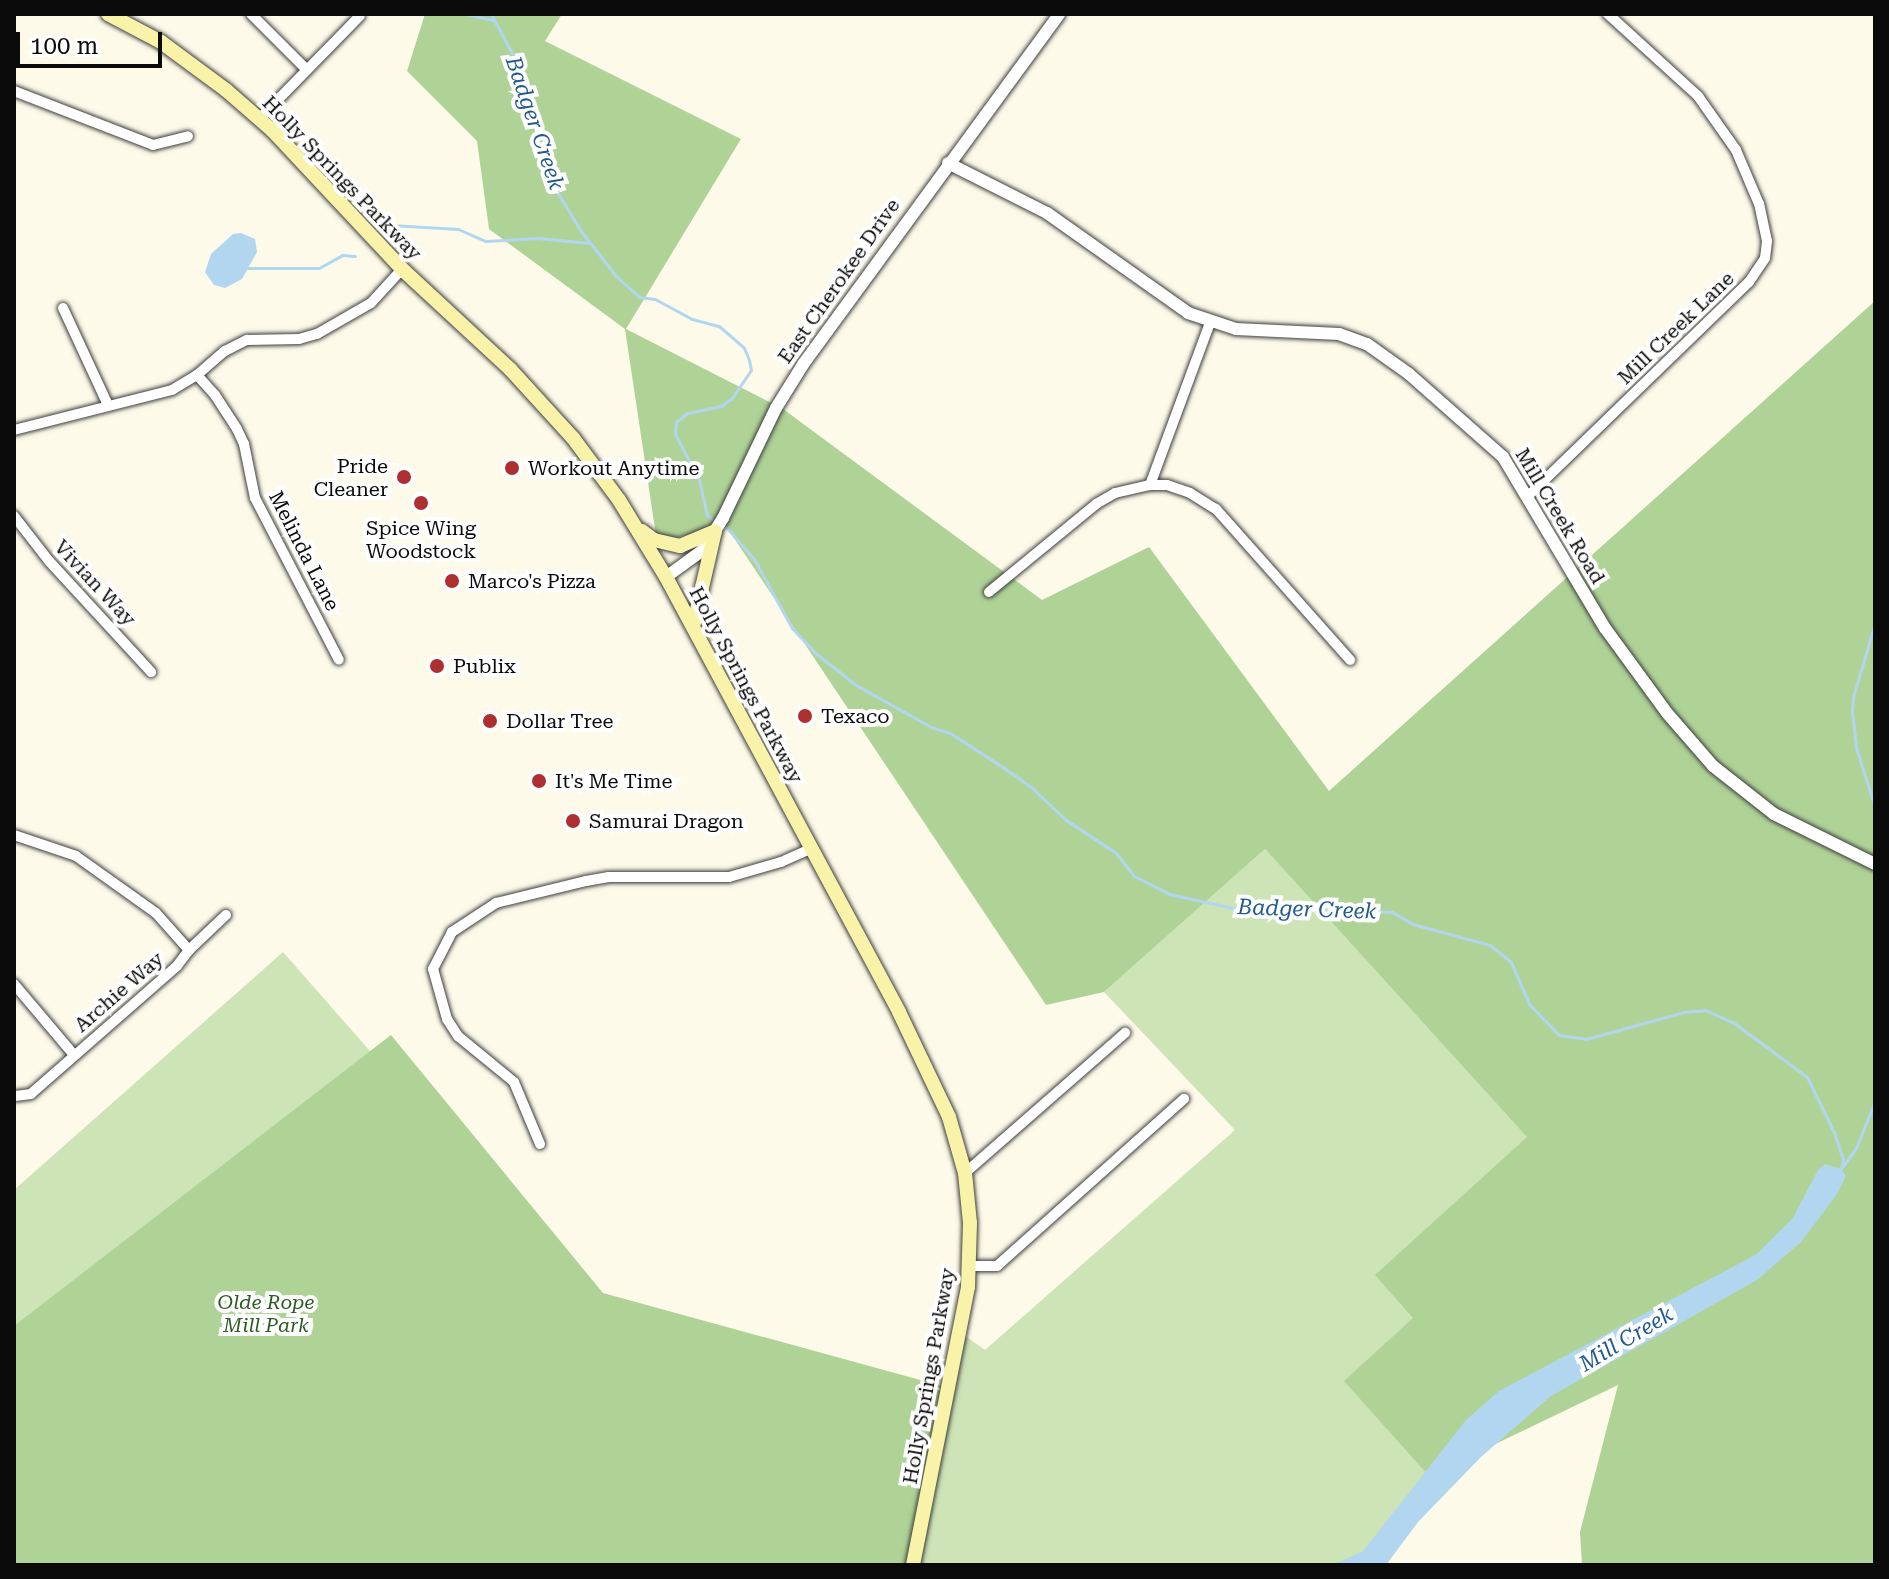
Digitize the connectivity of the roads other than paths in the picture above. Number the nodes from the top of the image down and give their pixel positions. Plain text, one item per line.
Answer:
1 (108, 14) edge
2 (251, 14) edge
3 (1059, 14) edge
4 (1608, 14) edge
5 (360, 16) dead end
6 (307, 70) junction
7 (14, 91) edge
8 (259, 119) junction
9 (188, 136) dead end
10 (948, 163) junction
11 (402, 269) junction
12 (63, 308) dead end
13 (1210, 323) junction
14 (197, 375) junction
15 (108, 405) junction
16 (14, 430) edge
17 (1150, 485) junction
18 (1529, 495) junction
19 (14, 516) edge
20 (637, 528) junction
21 (715, 531) junction
22 (666, 577) junction
23 (989, 592) dead end
24 (693, 627) junction
25 (339, 660) dead end
26 (1350, 660) dead end
27 (151, 672) dead end
28 (14, 835) edge
29 (810, 849) junction
30 (1875, 864) edge
31 (226, 915) dead end
32 (189, 950) junction
33 (14, 984) edge
34 (1125, 1033) dead end
35 (74, 1055) junction
36 (15, 1096) edge
37 (1184, 1099) dead end
38 (540, 1144) dead end
39 (965, 1173) junction
40 (970, 1266) junction
41 (913, 1565) edge

1 - 8 main road, Holly Springs Parkway
2 - 6 street
3 - 10 street, East Cherokee Drive
4 - 18 street, Mill Creek Lane
5 - 6 street
6 - 8 street
7 - 9 street
8 - 11 main road, Holly Springs Parkway
10 - 13 street, Mill Creek Road
10 - 21 street, East Cherokee Drive
11 - 14 street
11 - 20 main road, Holly Springs Parkway
12 - 15 street
13 - 17 street
13 - 18 street, Mill Creek Road
14 - 15 street
14 - 25 street, Melinda Lane
15 - 16 street
17 - 23 street
17 - 26 street
18 - 30 street, Mill Creek Road
19 - 27 street, Vivian Way
20 - 21 main road
20 - 22 main road, Holly Springs Parkway
21 - 22 street, East Cherokee Drive
21 - 24 main road
22 - 24 main road, Holly Springs Parkway
24 - 29 main road, Holly Springs Parkway
28 - 32 street, Archie Way
29 - 38 street
29 - 39 main road, Holly Springs Parkway
31 - 32 street
32 - 35 street, Archie Way
33 - 35 street
34 - 39 street
35 - 36 street, Archie Way
37 - 40 street
39 - 40 main road, Holly Springs Parkway
40 - 41 main road, Holly Springs Parkway

